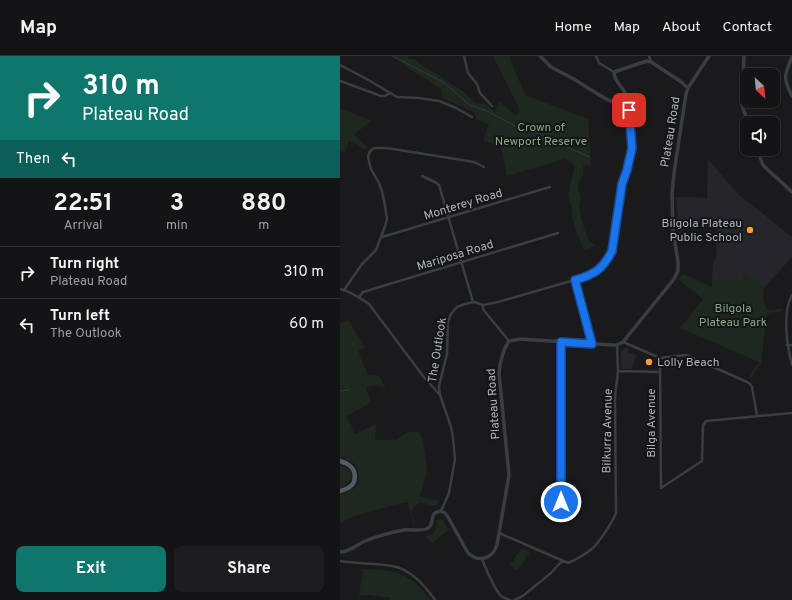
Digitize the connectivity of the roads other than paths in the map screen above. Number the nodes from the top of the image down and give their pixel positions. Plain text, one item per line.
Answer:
1 (464, 56) edge
2 (540, 56) edge
3 (596, 56) edge
4 (649, 56) edge
5 (744, 56) edge
6 (707, 57) edge
7 (792, 57) edge
8 (651, 62) junction
9 (340, 66) edge
10 (614, 72) junction
11 (340, 81) edge
12 (688, 88) junction
13 (390, 93) junction
14 (792, 96) edge
15 (627, 100) junction
16 (492, 106) dead end
17 (746, 116) edge
18 (472, 117) dead end
19 (760, 156) edge
20 (484, 167) dead end
21 (422, 176) dead end
22 (550, 187) dead end
23 (792, 192) edge
24 (448, 218) junction
25 (558, 233) dead end
26 (381, 237) junction
27 (462, 262) junction
28 (575, 280) junction
29 (340, 289) edge
30 (344, 290) junction
31 (792, 295) edge
32 (359, 297) junction
33 (474, 302) junction
34 (483, 305) junction
35 (509, 341) junction
36 (561, 342) junction
37 (623, 342) junction
38 (592, 344) junction
39 (617, 345) junction
40 (787, 345) junction
41 (792, 345) edge
42 (660, 358) junction
43 (792, 365) edge
44 (618, 371) junction
45 (660, 372) junction
46 (440, 395) junction
47 (792, 413) edge
48 (757, 416) junction
49 (340, 461) edge
50 (340, 491) edge
51 (561, 502) dead end
52 (441, 510) junction
53 (499, 533) junction
54 (340, 552) edge
55 (482, 558) junction
56 (340, 561) edge
57 (562, 561) junction
58 (503, 599) edge
59 (435, 600) edge
60 (510, 600) edge
61 (514, 600) edge

1 - 16 street
2 - 15 street
3 - 10 street
4 - 8 street
5 - 17 street
6 - 12 street, Plateau Road
7 - 14 street
8 - 10 street
8 - 12 street
9 - 13 street
10 - 15 street
11 - 13 street
12 - 37 street, Plateau Road
13 - 18 street
15 - 28 street
19 - 23 street
20 - 26 street
21 - 24 street
22 - 24 street, Monterey Road
24 - 26 street, Monterey Road
24 - 27 street
25 - 27 street, Mariposa Road
26 - 30 street
27 - 32 street, Mariposa Road
27 - 33 street
28 - 34 street
28 - 38 street
29 - 30 street
30 - 32 street
31 - 40 street
32 - 46 street
33 - 34 street
33 - 46 street, The Outlook
34 - 35 street
35 - 36 street, Plateau Road
35 - 53 street, Plateau Road
36 - 38 street, Plateau Road
36 - 51 street
37 - 39 street, Plateau Road
37 - 42 street
38 - 39 street, Plateau Road
39 - 44 street, Bilkurra Avenue
40 - 41 street
40 - 43 street
42 - 45 street, Bilga Avenue
42 - 48 street
44 - 45 street
44 - 57 street, Bilkurra Avenue
45 - 48 street, Bilga Avenue
46 - 52 street, The Outlook
47 - 48 street
49 - 50 main road
52 - 54 street
52 - 55 street
53 - 55 street, Plateau Road
53 - 57 street
55 - 58 street
56 - 59 street
57 - 61 street
58 - 60 street

